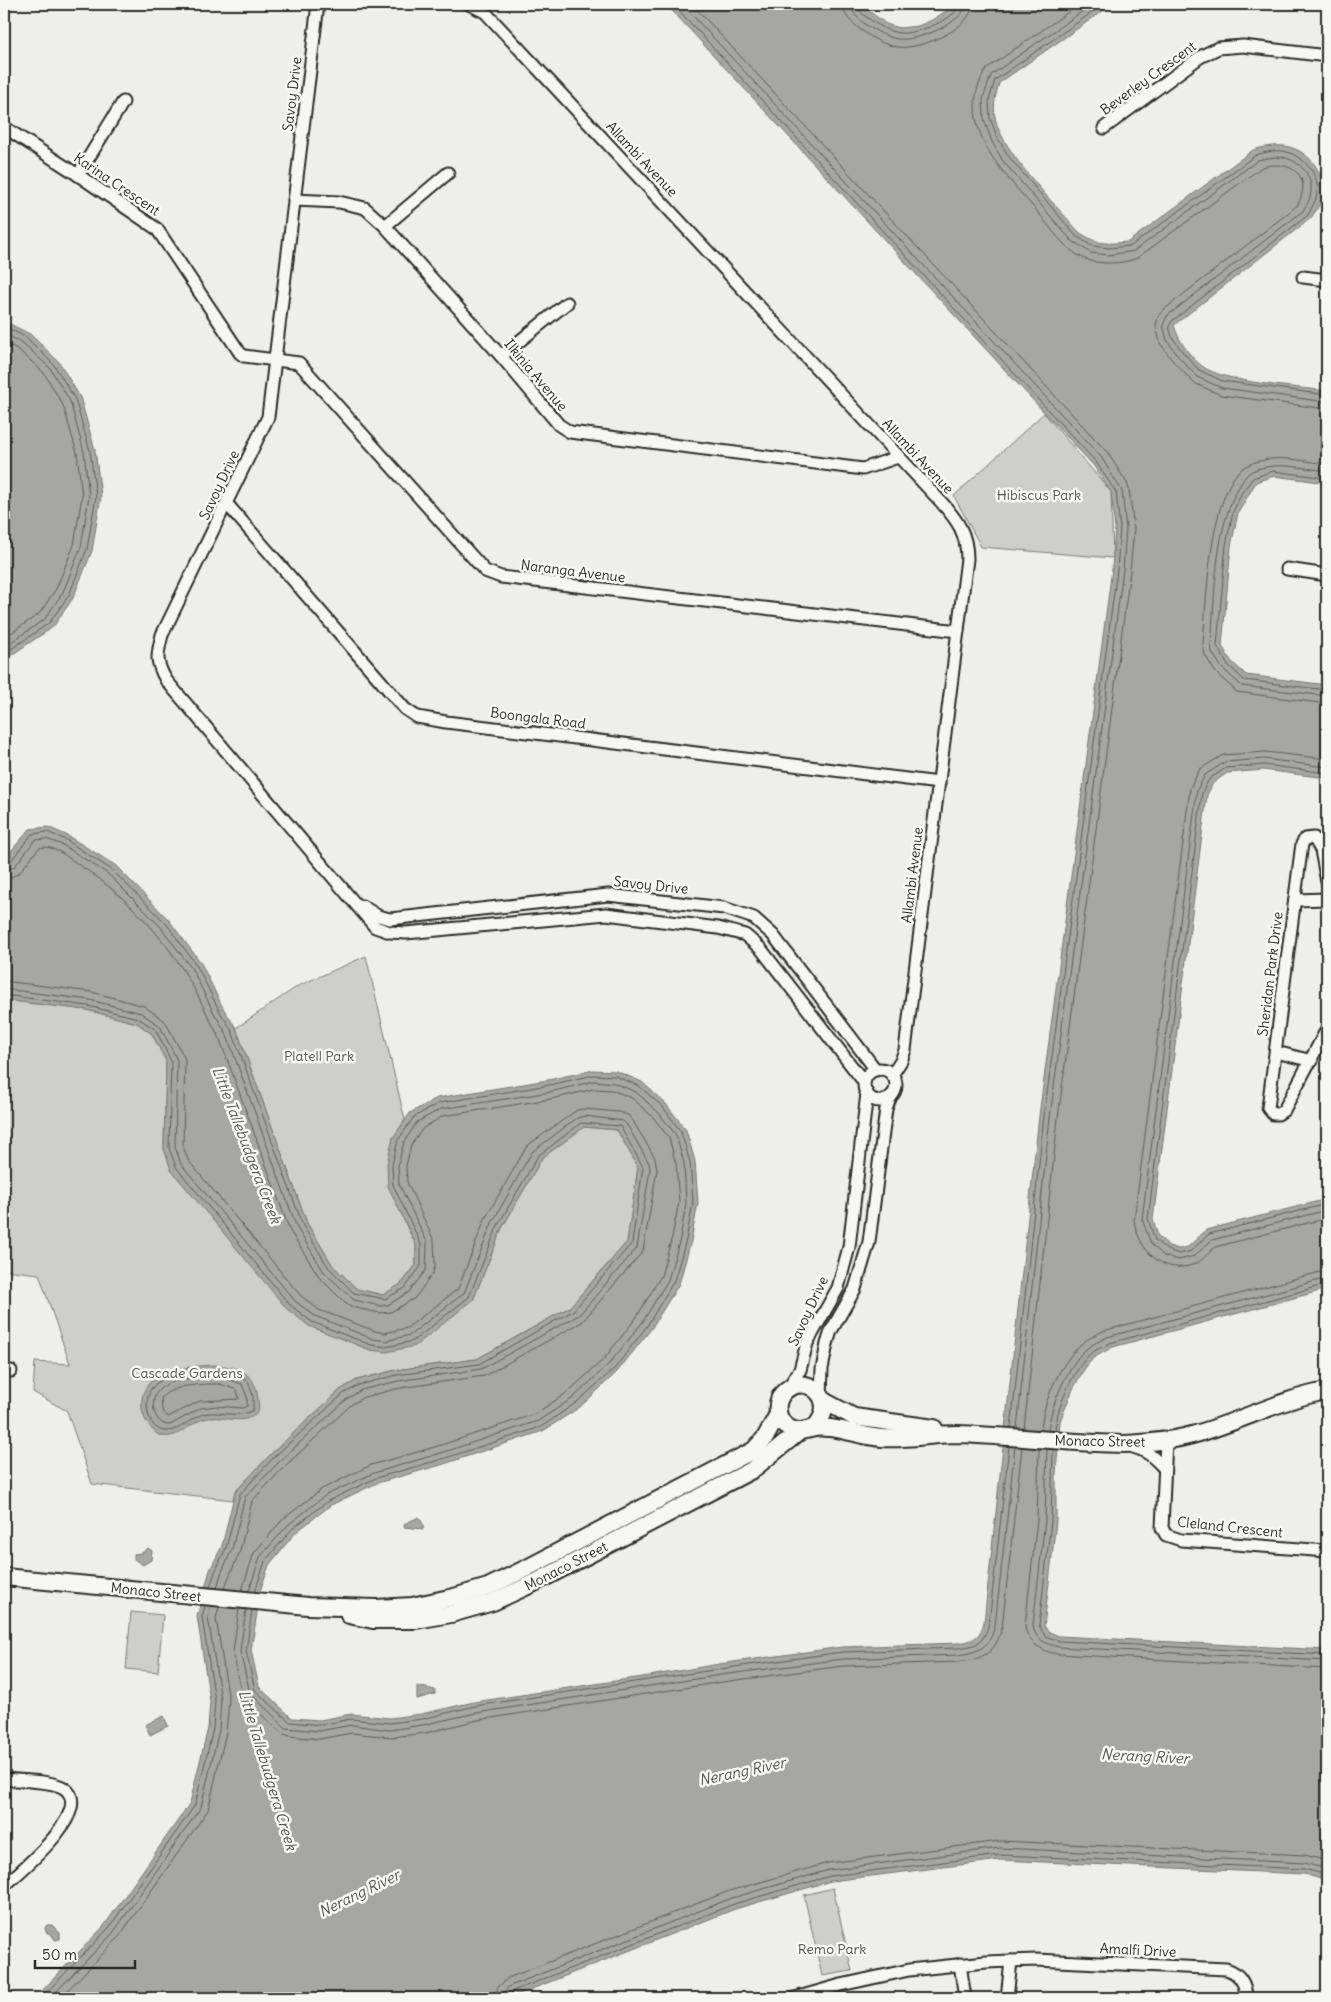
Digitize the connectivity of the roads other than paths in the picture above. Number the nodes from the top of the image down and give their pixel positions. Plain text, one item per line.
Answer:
1 (318, 4) edge
2 (469, 4) edge
3 (1327, 56) edge
4 (123, 102) dead end
5 (4, 127) edge
6 (1104, 128) dead end
7 (448, 173) dead end
8 (78, 175) junction
9 (294, 200) junction
10 (385, 226) junction
11 (1303, 277) dead end
12 (1327, 280) edge
13 (567, 303) dead end
14 (501, 356) junction
15 (276, 360) junction
16 (898, 456) junction
17 (227, 504) junction
18 (1287, 569) dead end
19 (1327, 574) edge
20 (958, 631) junction
21 (939, 783) junction
22 (1327, 882) edge
23 (1327, 899) edge
24 (1295, 900) junction
25 (354, 901) junction
26 (1327, 1030) edge
27 (854, 1043) junction
28 (840, 1052) junction
29 (1276, 1052) junction
30 (1312, 1061) junction
31 (876, 1070) junction
32 (892, 1075) junction
33 (865, 1088) junction
34 (891, 1096) junction
35 (786, 1390) junction
36 (1327, 1391) edge
37 (822, 1399) junction
38 (778, 1414) junction
39 (806, 1430) junction
40 (956, 1434) junction
41 (1166, 1440) junction
42 (1124, 1444) junction
43 (722, 1466) junction
44 (1164, 1468) junction
45 (729, 1481) junction
46 (1327, 1551) edge
47 (4, 1577) edge
48 (308, 1606) junction
49 (4, 1779) edge
50 (4, 1886) edge
51 (1011, 1961) junction
52 (960, 1964) junction
53 (841, 1985) junction
54 (795, 1998) edge
55 (839, 1998) edge
56 (965, 1998) edge
57 (1006, 1998) edge
58 (1246, 1998) edge

1 - 9 street, Savoy Drive
2 - 16 street, Allambi Avenue
3 - 6 street, Beverley Crescent
4 - 8 street
5 - 8 street, Karina Crescent
7 - 10 street
8 - 15 street, Karina Crescent
9 - 10 street, Ilkinia Avenue
9 - 15 street, Savoy Drive
10 - 14 street, Ilkinia Avenue
11 - 12 street
13 - 14 street
14 - 16 street, Ilkinia Avenue
15 - 17 street, Savoy Drive
15 - 20 street, Naranga Avenue
16 - 20 street, Allambi Avenue
17 - 21 street, Boongala Road
17 - 25 street, Savoy Drive
18 - 19 street
20 - 21 street, Allambi Avenue
21 - 32 street, Allambi Avenue
22 - 24 street, Sheridan Park Drive
23 - 24 street, Sheridan Park Drive
24 - 29 street, Sheridan Park Drive
25 - 27 street, Savoy Drive
25 - 28 street, Savoy Drive
26 - 30 street, Sheridan Park Drive
27 - 28 street
27 - 31 street, Savoy Drive
28 - 33 street, Savoy Drive
29 - 30 street, Sheridan Park Drive
29 - 30 street, Sheridan Park Drive
31 - 32 street
31 - 33 street
32 - 34 street
33 - 34 street
33 - 35 street, Savoy Drive
34 - 37 street
35 - 37 street
35 - 38 street
36 - 41 street, Monaco Street
37 - 39 street
37 - 40 street, Monaco Street
38 - 39 street
38 - 43 street, Monaco Street
39 - 40 street, Monaco Street
39 - 45 street, Monaco Street
40 - 42 street, Monaco Street
41 - 42 street, Monaco Street
41 - 44 street, Cleland Crescent
42 - 44 street
43 - 45 street
43 - 48 street, Monaco Street
44 - 46 street, Cleland Crescent
45 - 48 street, Monaco Street
47 - 48 street, Monaco Street
49 - 50 street
51 - 52 street, Amalfi Drive
51 - 57 street
51 - 58 street, Amalfi Drive
52 - 53 street, Amalfi Drive
52 - 56 street
53 - 54 street, Amalfi Drive
53 - 55 street

